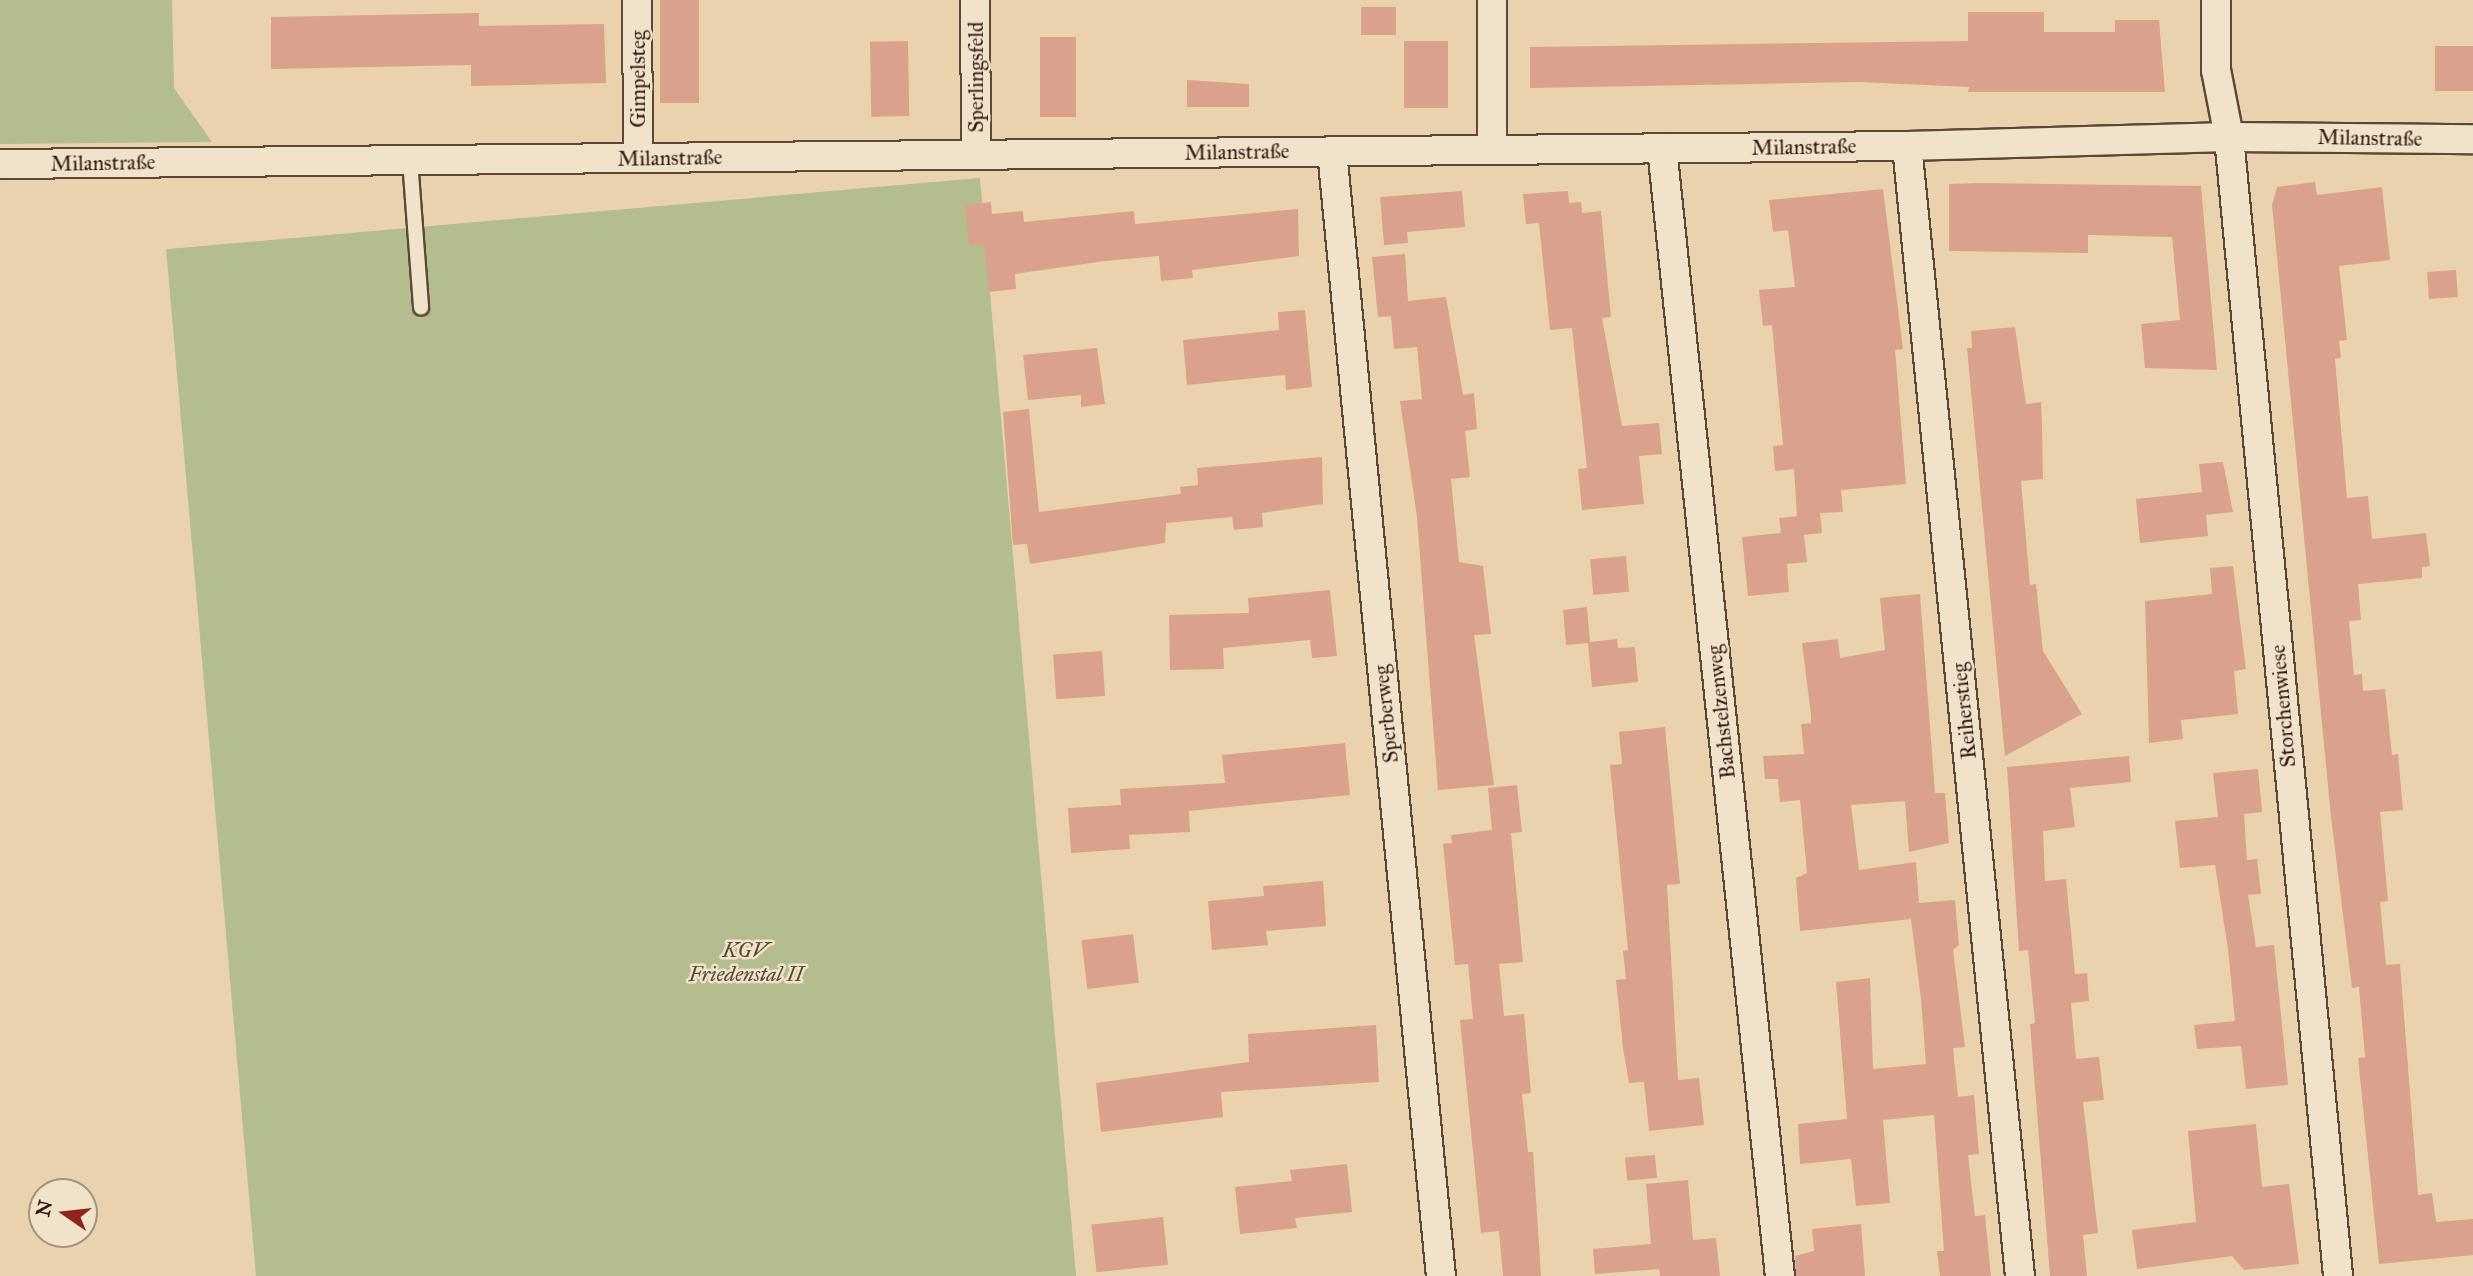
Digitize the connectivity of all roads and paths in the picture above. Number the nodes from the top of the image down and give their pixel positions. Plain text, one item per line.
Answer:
1 (637, 0) edge
2 (975, 0) edge
3 (1492, 0) edge
4 (2216, 0) edge
5 (2229, 137) junction
6 (2473, 139) edge
7 (1907, 146) junction
8 (1662, 148) junction
9 (1492, 150) junction
10 (1332, 151) junction
11 (976, 155) junction
12 (638, 158) junction
13 (410, 160) junction
14 (0, 164) edge
15 (421, 308) dead end
16 (1441, 1276) edge
17 (1780, 1276) edge
18 (2020, 1276) edge
19 (2338, 1276) edge

1 - 12 street, Gimpelsteg
2 - 11 street, Sperlingsfeld
3 - 9 street
4 - 5 street, Storchenwiese
5 - 6 street, Milanstraße
5 - 7 street, Milanstraße
5 - 19 street, Storchenwiese
7 - 8 street, Milanstraße
7 - 18 street, Reiherstieg
8 - 9 street, Milanstraße
8 - 17 street, Bachstelzenweg
9 - 10 street, Milanstraße
10 - 11 street, Milanstraße
10 - 16 street, Sperberweg
11 - 12 street, Milanstraße
12 - 13 street, Milanstraße
13 - 14 street, Milanstraße
13 - 15 lane

